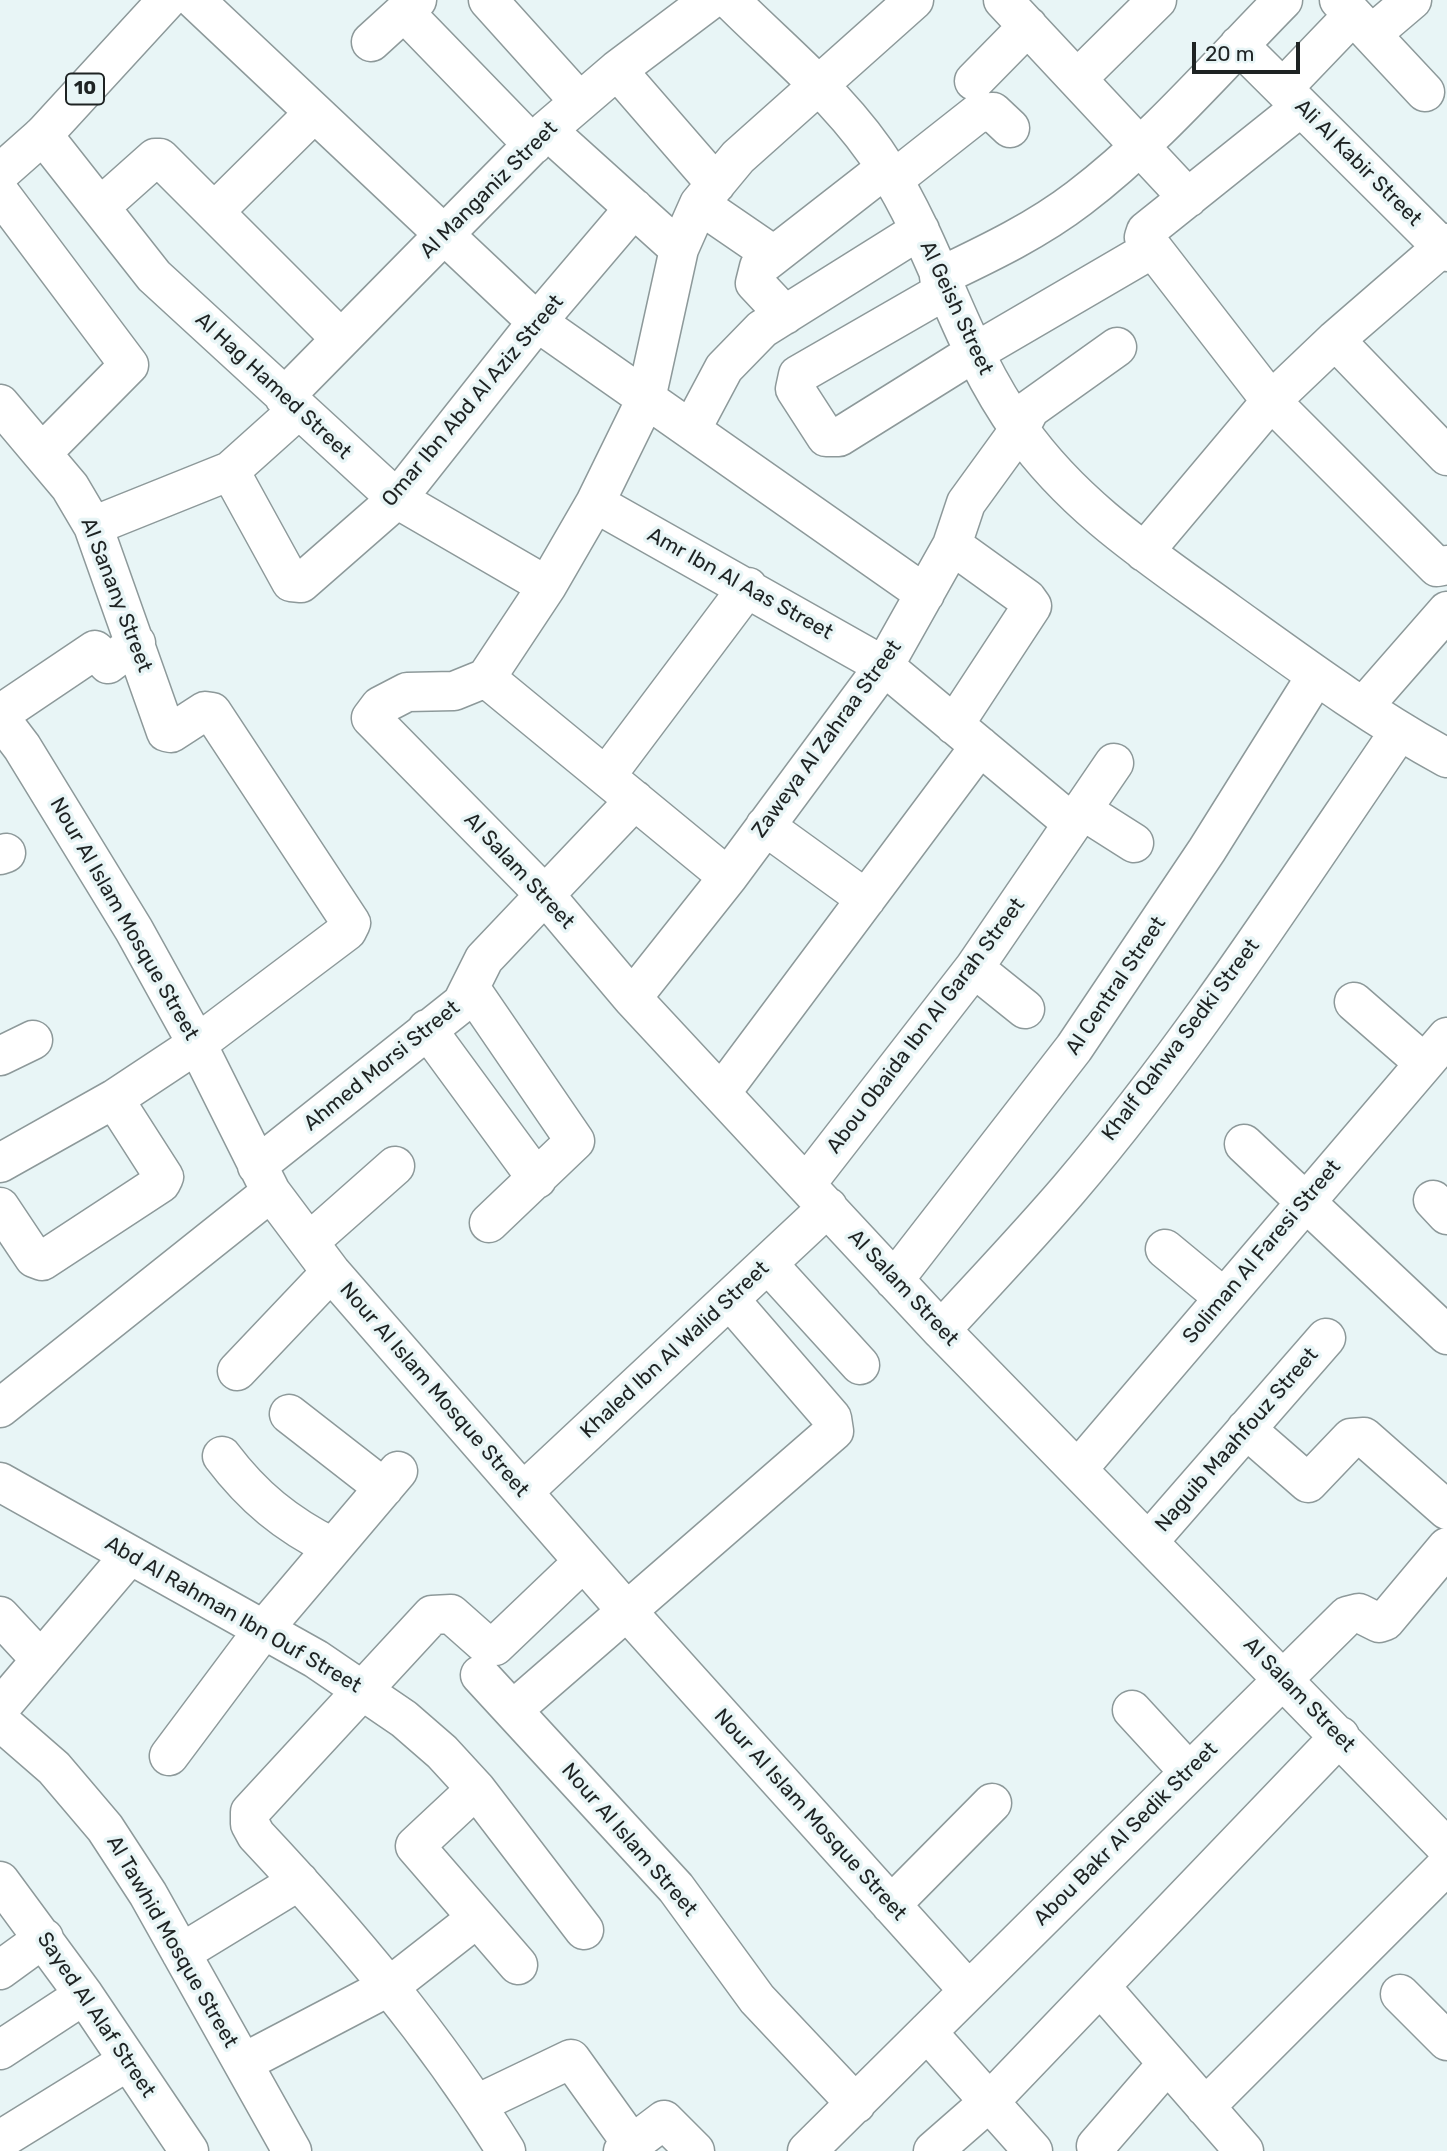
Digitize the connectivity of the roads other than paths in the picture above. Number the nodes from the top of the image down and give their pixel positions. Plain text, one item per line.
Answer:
1 (167, 0) edge
2 (195, 0) edge
3 (488, 0) edge
4 (710, 0) edge
5 (730, 0) edge
6 (914, 0) edge
7 (1157, 0) edge
8 (1283, 0) edge
9 (1412, 0) edge
10 (410, 6) edge
11 (1022, 11) edge
12 (1355, 16) edge
13 (371, 42) dead end
14 (1239, 45) junction
15 (617, 70) junction
16 (1077, 79) junction
17 (974, 81) dead end
18 (820, 85) junction
19 (1425, 92) dead end
20 (1292, 98) junction
21 (579, 101) junction
22 (314, 113) junction
23 (1010, 128) dead end
24 (43, 135) junction
25 (540, 137) junction
26 (1140, 147) junction
27 (0, 173) edge
28 (890, 174) junction
29 (0, 194) edge
30 (708, 194) junction
31 (1188, 198) junction
32 (100, 206) junction
33 (634, 208) junction
34 (214, 212) junction
35 (920, 230) junction
36 (443, 235) junction
37 (1445, 247) edge
38 (679, 249) junction
39 (1152, 249) junction
40 (772, 254) junction
41 (942, 284) junction
42 (785, 315) junction
43 (537, 322) junction
44 (341, 339) junction
45 (1335, 340) junction
46 (1117, 347) dead end
47 (972, 354) junction
48 (646, 399) junction
49 (1271, 401) junction
50 (0, 404) edge
51 (291, 404) junction
52 (691, 430) junction
53 (1019, 430) junction
54 (42, 453) junction
55 (1447, 456) edge
56 (230, 471) junction
57 (397, 499) junction
58 (595, 503) junction
59 (93, 526) junction
60 (952, 545) junction
61 (1144, 552) junction
62 (1447, 565) edge
63 (547, 586) junction
64 (748, 587) junction
65 (925, 594) junction
66 (1447, 611) edge
67 (136, 643) junction
68 (884, 666) junction
69 (1316, 676) junction
70 (486, 678) junction
71 (1363, 707) junction
72 (0, 716) edge
73 (1399, 732) junction
74 (967, 735) junction
75 (1447, 758) edge
76 (1114, 763) dead end
77 (620, 788) junction
78 (1077, 817) junction
79 (765, 826) junction
80 (1134, 843) dead end
81 (728, 877) junction
82 (545, 895) junction
83 (866, 899) junction
84 (974, 968) junction
85 (471, 989) junction
86 (632, 998) junction
87 (1354, 1002) dead end
88 (1025, 1009) dead end
89 (427, 1029) junction
90 (197, 1044) junction
91 (1436, 1050) edge
92 (721, 1093) junction
93 (114, 1098) junction
94 (1244, 1144) dead end
95 (0, 1163) edge
96 (395, 1166) dead end
97 (264, 1179) junction
98 (537, 1179) junction
99 (818, 1195) junction
100 (1305, 1201) junction
101 (0, 1206) edge
102 (489, 1223) dead end
103 (1165, 1249) dead end
104 (320, 1257) junction
105 (768, 1264) junction
106 (894, 1280) junction
107 (1223, 1297) junction
108 (730, 1300) junction
109 (941, 1330) junction
110 (1447, 1335) edge
111 (1326, 1338) dead end
112 (860, 1365) dead end
113 (237, 1371) dead end
114 (0, 1408) edge
115 (289, 1413) dead end
116 (1246, 1429) junction
117 (222, 1455) dead end
118 (1078, 1469) junction
119 (0, 1482) edge
120 (523, 1492) junction
121 (1447, 1510) edge
122 (1149, 1541) junction
123 (332, 1547) junction
124 (1446, 1552) edge
125 (130, 1555) junction
126 (583, 1562) junction
127 (625, 1609) junction
128 (0, 1616) edge
129 (264, 1629) junction
130 (41, 1660) junction
131 (480, 1675) dead end
132 (1284, 1679) junction
133 (363, 1690) junction
134 (0, 1708) edge
135 (514, 1709) junction
136 (1132, 1710) dead end
137 (0, 1721) edge
138 (1340, 1736) junction
139 (169, 1756) dead end
140 (1189, 1772) junction
141 (476, 1789) junction
142 (992, 1803) dead end
143 (1447, 1848) edge
144 (1447, 1865) edge
145 (0, 1881) edge
146 (299, 1881) junction
147 (891, 1905) junction
148 (477, 1918) junction
149 (584, 1930) dead end
150 (44, 1938) junction
151 (181, 1953) junction
152 (518, 1965) dead end
153 (0, 1970) edge
154 (390, 1986) junction
155 (1100, 1986) junction
156 (968, 1990) junction
157 (84, 1994) junction
158 (1400, 1994) dead end
159 (927, 2032) junction
160 (1447, 2041) edge
161 (0, 2050) edge
162 (128, 2061) junction
163 (243, 2063) junction
164 (1167, 2064) junction
165 (989, 2102) junction
166 (477, 2104) junction
167 (856, 2104) junction
168 (1205, 2107) junction
169 (0, 2140) edge
170 (1096, 2146) dead end
171 (628, 2148) edge
172 (188, 2151) edge
173 (292, 2151) edge
174 (506, 2151) edge
175 (695, 2151) edge
176 (807, 2151) edge
177 (933, 2151) edge
178 (1033, 2151) edge
179 (1244, 2151) edge

1 - 24 street, 10
2 - 22 street
3 - 21 street
4 - 15 street, Al Manganiz Street
5 - 18 street, Al Geish Street
6 - 18 street
7 - 16 street
8 - 14 street
9 - 12 street
10 - 13 street
10 - 25 street
11 - 16 street
11 - 17 street
12 - 19 street
12 - 20 street
14 - 20 street, Ali Al Kabir Street
14 - 26 street
15 - 21 street, Al Manganiz Street
15 - 30 street
16 - 26 street
18 - 28 street, Al Geish Street
18 - 30 street
20 - 31 street
20 - 37 street, Ali Al Kabir Street
21 - 25 street, Al Manganiz Street
22 - 34 street
22 - 36 street
23 - 28 street
24 - 27 street, 10
24 - 32 street, Al Hag Hamed Street
25 - 33 street
25 - 36 street, Al Manganiz Street
26 - 31 street
26 - 41 street
28 - 35 street, Al Geish Street
28 - 40 street
29 - 54 street
30 - 38 street
30 - 40 street
31 - 39 street
32 - 34 street
32 - 51 street, Al Hag Hamed Street
33 - 38 street
33 - 43 street, Omar Ibn Abd Al Aziz Street
34 - 44 street
35 - 41 street, Al Geish Street
35 - 42 street
36 - 43 street
36 - 44 street, Al Manganiz Street
37 - 45 street
38 - 48 street
39 - 47 street
39 - 49 street
40 - 42 street
41 - 47 street, Al Geish Street
41 - 47 street
42 - 52 street
43 - 48 street
43 - 57 street, Omar Ibn Abd Al Aziz Street
44 - 51 street, Al Manganiz Street
45 - 49 street
45 - 55 street
46 - 53 street, Zaweya Al Zahraa Street
47 - 53 street, Al Geish Street
48 - 52 street
48 - 58 street
49 - 61 street
49 - 62 street
50 - 54 street, Al Sanany Street
51 - 56 street, Al Manganiz Street
51 - 57 street, Al Hag Hamed Street
52 - 65 street
53 - 60 street, Zaweya Al Zahraa Street
53 - 61 street, Al Geish Street
54 - 59 street, Al Sanany Street
56 - 57 street, Omar Ibn Abd Al Aziz Street
56 - 59 street
57 - 63 street, Al Hag Hamed Street
58 - 63 street
58 - 64 street, Amr Ibn Al Aas Street
59 - 67 street, Al Sanany Street
60 - 65 street, Zaweya Al Zahraa Street
60 - 74 street
61 - 69 street, Al Geish Street
63 - 70 street
64 - 68 street, Amr Ibn Al Aas Street
64 - 77 street, Ahmed Morsi Street
65 - 68 street, Zaweya Al Zahraa Street
66 - 71 street
67 - 72 street
67 - 90 street, Al Sanany Street
68 - 74 street, Amr Ibn Al Aas Street
68 - 79 street, Zaweya Al Zahraa Street
69 - 71 street, Al Geish Street
69 - 106 street, Al Central Street
70 - 77 street
70 - 82 street, Al Salam Street
71 - 73 street, Al Geish Street
72 - 90 street, Nour Al Islam Mosque Street
73 - 75 street, Al Geish Street
73 - 109 street, Khalf Qahwa Sedki Street
74 - 78 street, Amr Ibn Al Aas Street
74 - 83 street
76 - 78 street, Abou Obaida Ibn Al Garah Street
77 - 81 street
77 - 82 street, Ahmed Morsi Street
78 - 80 street, Amr Ibn Al Aas Street
78 - 84 street, Abou Obaida Ibn Al Garah Street
79 - 81 street, Zaweya Al Zahraa Street
79 - 83 street
81 - 86 street, Zaweya Al Zahraa Street
82 - 85 street, Ahmed Morsi Street
82 - 86 street, Al Salam Street
83 - 92 street
84 - 88 street
84 - 99 street, Abou Obaida Ibn Al Garah Street
85 - 89 street, Ahmed Morsi Street
85 - 98 street
86 - 92 street, Al Salam Street
87 - 91 street
89 - 97 street, Ahmed Morsi Street
89 - 98 street
90 - 93 street
90 - 97 street, Nour Al Islam Mosque Street
91 - 100 street, Soliman Al Faresi Street
92 - 99 street, Al Salam Street
93 - 95 street
93 - 101 street
94 - 100 street
96 - 104 street
97 - 104 street, Nour Al Islam Mosque Street
97 - 114 street, Ahmed Morsi Street
98 - 102 street
99 - 105 street, Khaled Ibn Al Walid Street
99 - 106 street, Al Salam Street
100 - 107 street, Soliman Al Faresi Street
100 - 110 street
103 - 107 street
104 - 113 street
104 - 120 street, Nour Al Islam Mosque Street
105 - 108 street, Khaled Ibn Al Walid Street
105 - 112 street
106 - 109 street, Al Salam Street
107 - 118 street, Soliman Al Faresi Street
108 - 120 street, Khaled Ibn Al Walid Street
108 - 127 street
109 - 118 street, Al Salam Street
111 - 116 street, Naguib Maahfouz Street
115 - 123 street
116 - 121 street
116 - 122 street, Naguib Maahfouz Street
117 - 123 street
118 - 122 street, Al Salam Street
119 - 125 street, Abd Al Rahman Ibn Ouf Street
120 - 126 street, Nour Al Islam Mosque Street
122 - 132 street, Al Salam Street
123 - 129 street
124 - 132 street, Abou Bakr Al Sedik Street
125 - 129 street, Abd Al Rahman Ibn Ouf Street
125 - 130 street
126 - 127 street, Nour Al Islam Mosque Street
126 - 133 street
127 - 135 street
127 - 147 street, Nour Al Islam Mosque Street
128 - 130 street
129 - 133 street, Abd Al Rahman Ibn Ouf Street
129 - 139 street
130 - 134 street
131 - 135 street, Nour Al Islam Street
132 - 138 street, Al Salam Street
132 - 140 street, Abou Bakr Al Sedik Street
133 - 141 street, Abd Al Rahman Ibn Ouf Street
133 - 146 street
135 - 167 street, Nour Al Islam Street
136 - 140 street
137 - 151 street, Al Tawhid Mosque Street
138 - 143 street, Al Salam Street
138 - 155 street
140 - 156 street, Abou Bakr Al Sedik Street
141 - 148 street
141 - 149 street, Abd Al Rahman Ibn Ouf Street
142 - 147 street
144 - 168 street
145 - 150 street, Sayed Al Alaf Street
146 - 151 street
146 - 154 street
147 - 156 street, Nour Al Islam Mosque Street
148 - 152 street
148 - 154 street
150 - 153 street
150 - 157 street, Sayed Al Alaf Street
151 - 163 street, Al Tawhid Mosque Street
154 - 163 street
154 - 166 street
155 - 164 street
155 - 165 street
156 - 159 street, Abou Bakr Al Sedik Street
157 - 161 street
157 - 162 street, Sayed Al Alaf Street
158 - 160 street
159 - 165 street
159 - 167 street, Abou Bakr Al Sedik Street
162 - 169 street
162 - 172 street, Sayed Al Alaf Street
163 - 173 street, Al Tawhid Mosque Street
164 - 168 street
164 - 170 street
165 - 177 street
165 - 178 street
166 - 171 street
166 - 174 street
167 - 176 street, Abou Bakr Al Sedik Street
168 - 179 street
171 - 175 street

